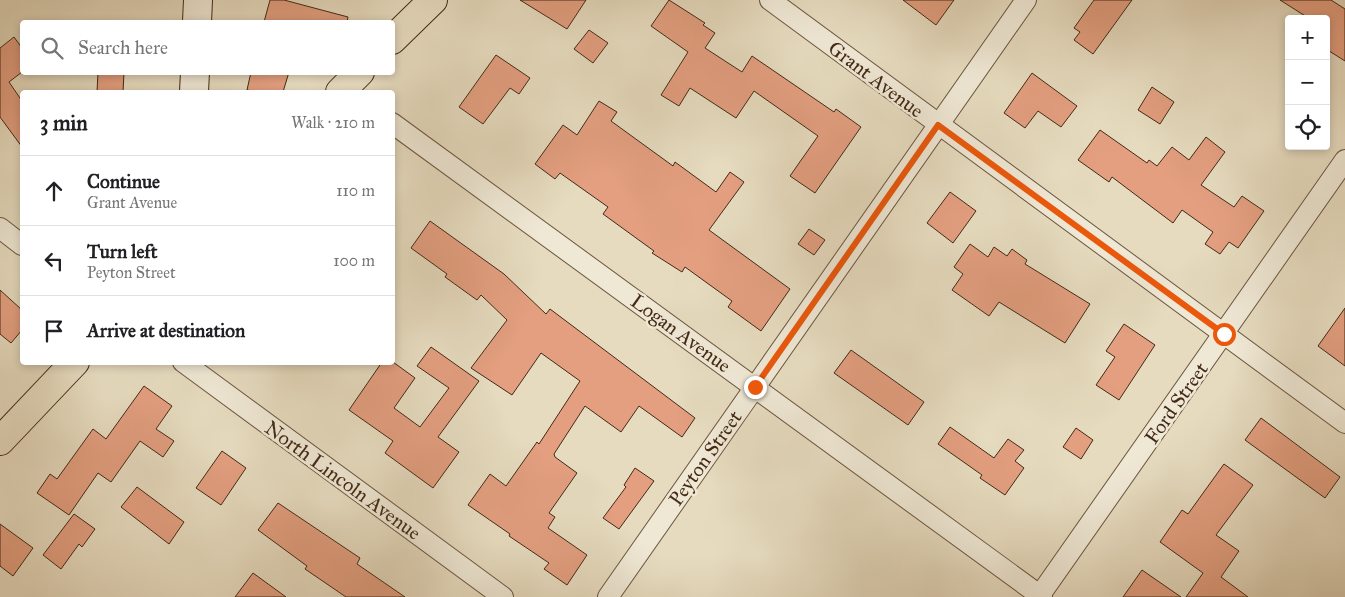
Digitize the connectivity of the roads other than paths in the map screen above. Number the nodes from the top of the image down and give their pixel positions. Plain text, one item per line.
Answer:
1 (198, 0) edge
2 (433, 0) edge
3 (770, 0) edge
4 (1026, 0) edge
5 (197, 20) edge
6 (395, 37) edge
7 (195, 75) edge
8 (194, 90) edge
9 (395, 125) edge
10 (938, 125) junction
11 (1345, 160) edge
12 (0, 228) edge
13 (20, 243) edge
14 (1224, 334) junction
15 (72, 365) edge
16 (187, 365) edge
17 (755, 387) junction
18 (1345, 424) edge
19 (0, 441) edge
20 (1041, 596) edge
21 (503, 597) edge
22 (608, 597) edge

1 - 5 main road
2 - 6 main road
3 - 10 street, Grant Avenue
4 - 10 street, Peyton Street
7 - 8 main road
9 - 17 street, Logan Avenue
10 - 14 street, Grant Avenue
10 - 17 street, Peyton Street
11 - 14 street, Ford Street
12 - 13 street
14 - 18 street, Grant Avenue
14 - 20 street, Ford Street
15 - 19 main road
16 - 21 street, North Lincoln Avenue
17 - 20 street, Logan Avenue
17 - 22 street, Peyton Street

